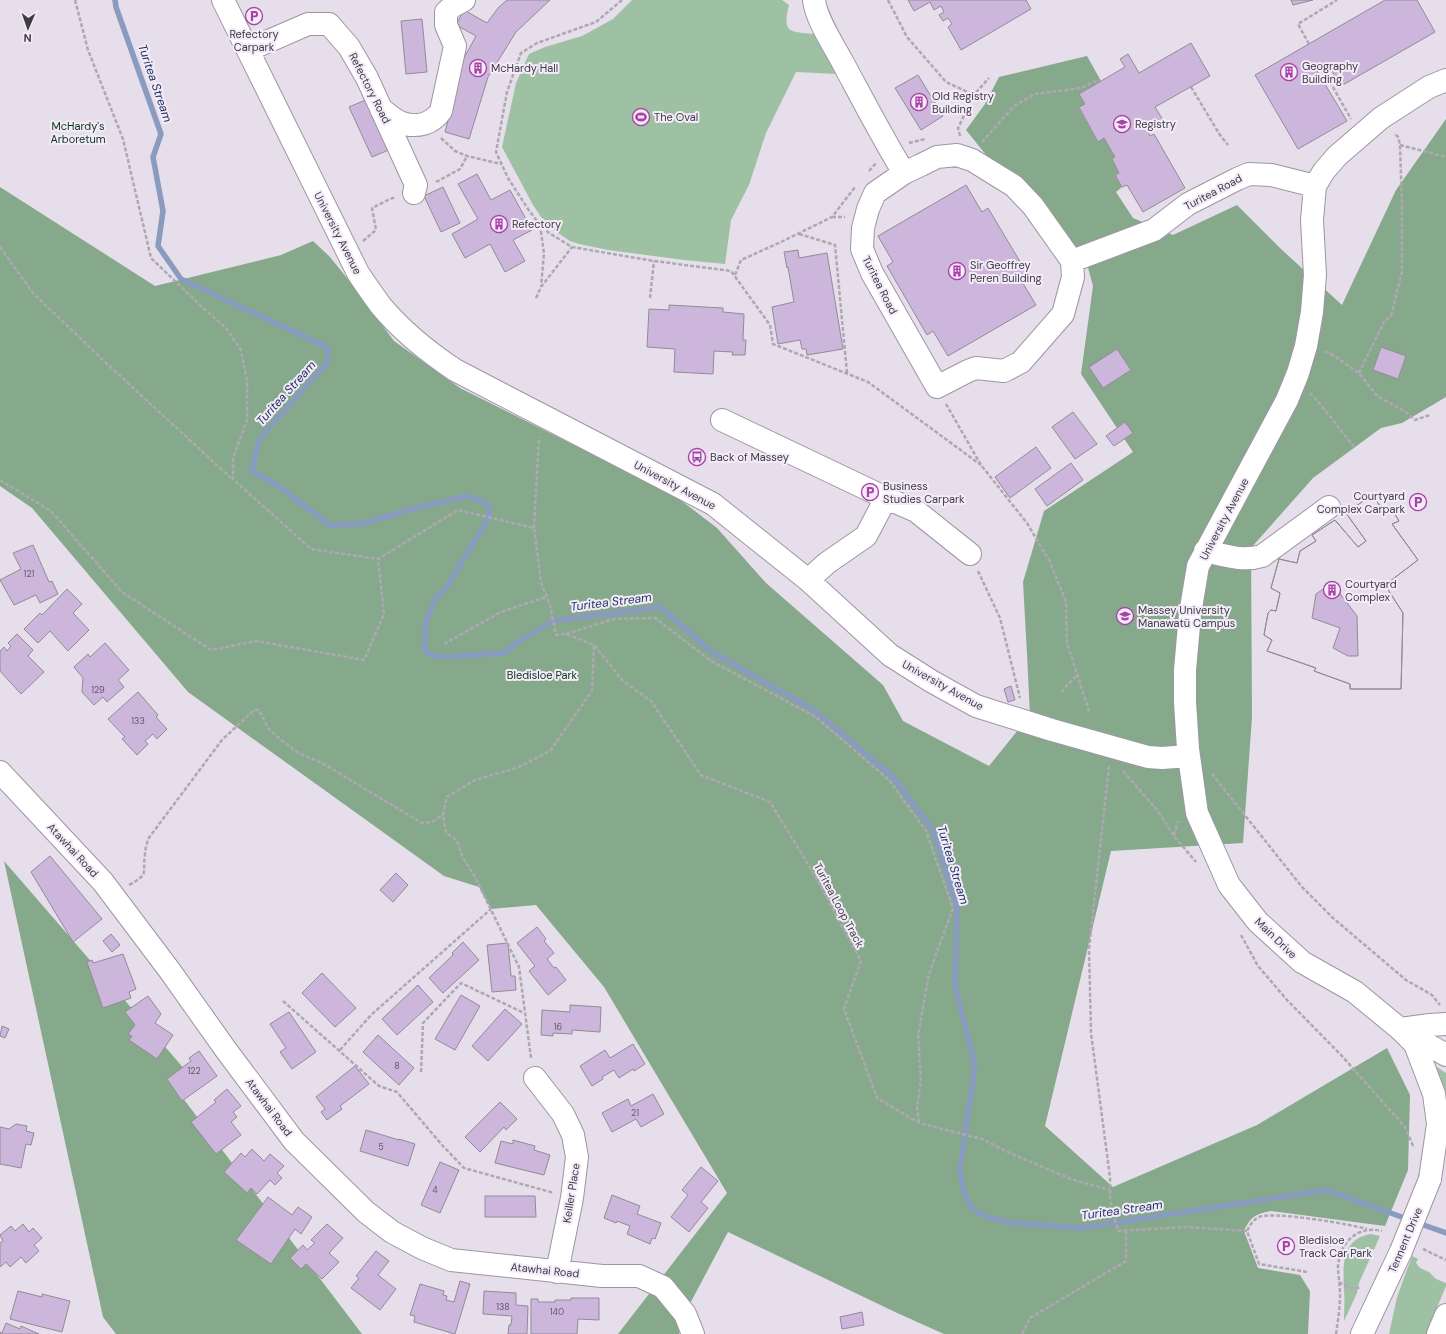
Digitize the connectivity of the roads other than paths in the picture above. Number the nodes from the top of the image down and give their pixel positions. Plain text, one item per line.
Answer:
1 (223, 0) edge
2 (464, 0) edge
3 (811, 2) edge
4 (248, 50) junction
5 (1446, 80) edge
6 (381, 109) junction
7 (904, 173) junction
8 (1316, 186) junction
9 (414, 192) dead end
10 (1072, 261) junction
11 (722, 420) dead end
12 (886, 498) junction
13 (1329, 507) dead end
14 (1205, 551) junction
15 (970, 554) road end
16 (808, 580) junction
17 (1189, 756) junction
18 (0, 772) edge
19 (1446, 1024) edge
20 (1400, 1029) junction
21 (1446, 1055) edge
22 (534, 1078) road end
23 (1446, 1145) edge
24 (1430, 1179) junction
25 (557, 1272) junction
26 (1446, 1315) edge
27 (693, 1334) edge
28 (1362, 1334) edge
29 (1438, 1334) edge

1 - 4 street, University Avenue
2 - 6 street
3 - 7 street
4 - 6 street, Refectory Road
4 - 16 street, University Avenue
5 - 8 street, University Avenue
6 - 9 street, Refectory Road
7 - 10 street, Turitea Road
7 - 10 street, Turitea Road
8 - 10 street, Turitea Road
8 - 14 street, University Avenue
11 - 12 street
12 - 15 street
12 - 16 street
13 - 14 street
14 - 17 street, University Avenue
16 - 17 street, University Avenue
17 - 20 street, Main Drive
18 - 25 street, Atawhai Road
19 - 20 street
20 - 21 street, Main Drive
20 - 24 street
22 - 25 street, Keiller Place
23 - 24 street, Tennent Drive
24 - 28 street, Tennent Drive, bridge
25 - 27 street, Atawhai Road
26 - 29 street

